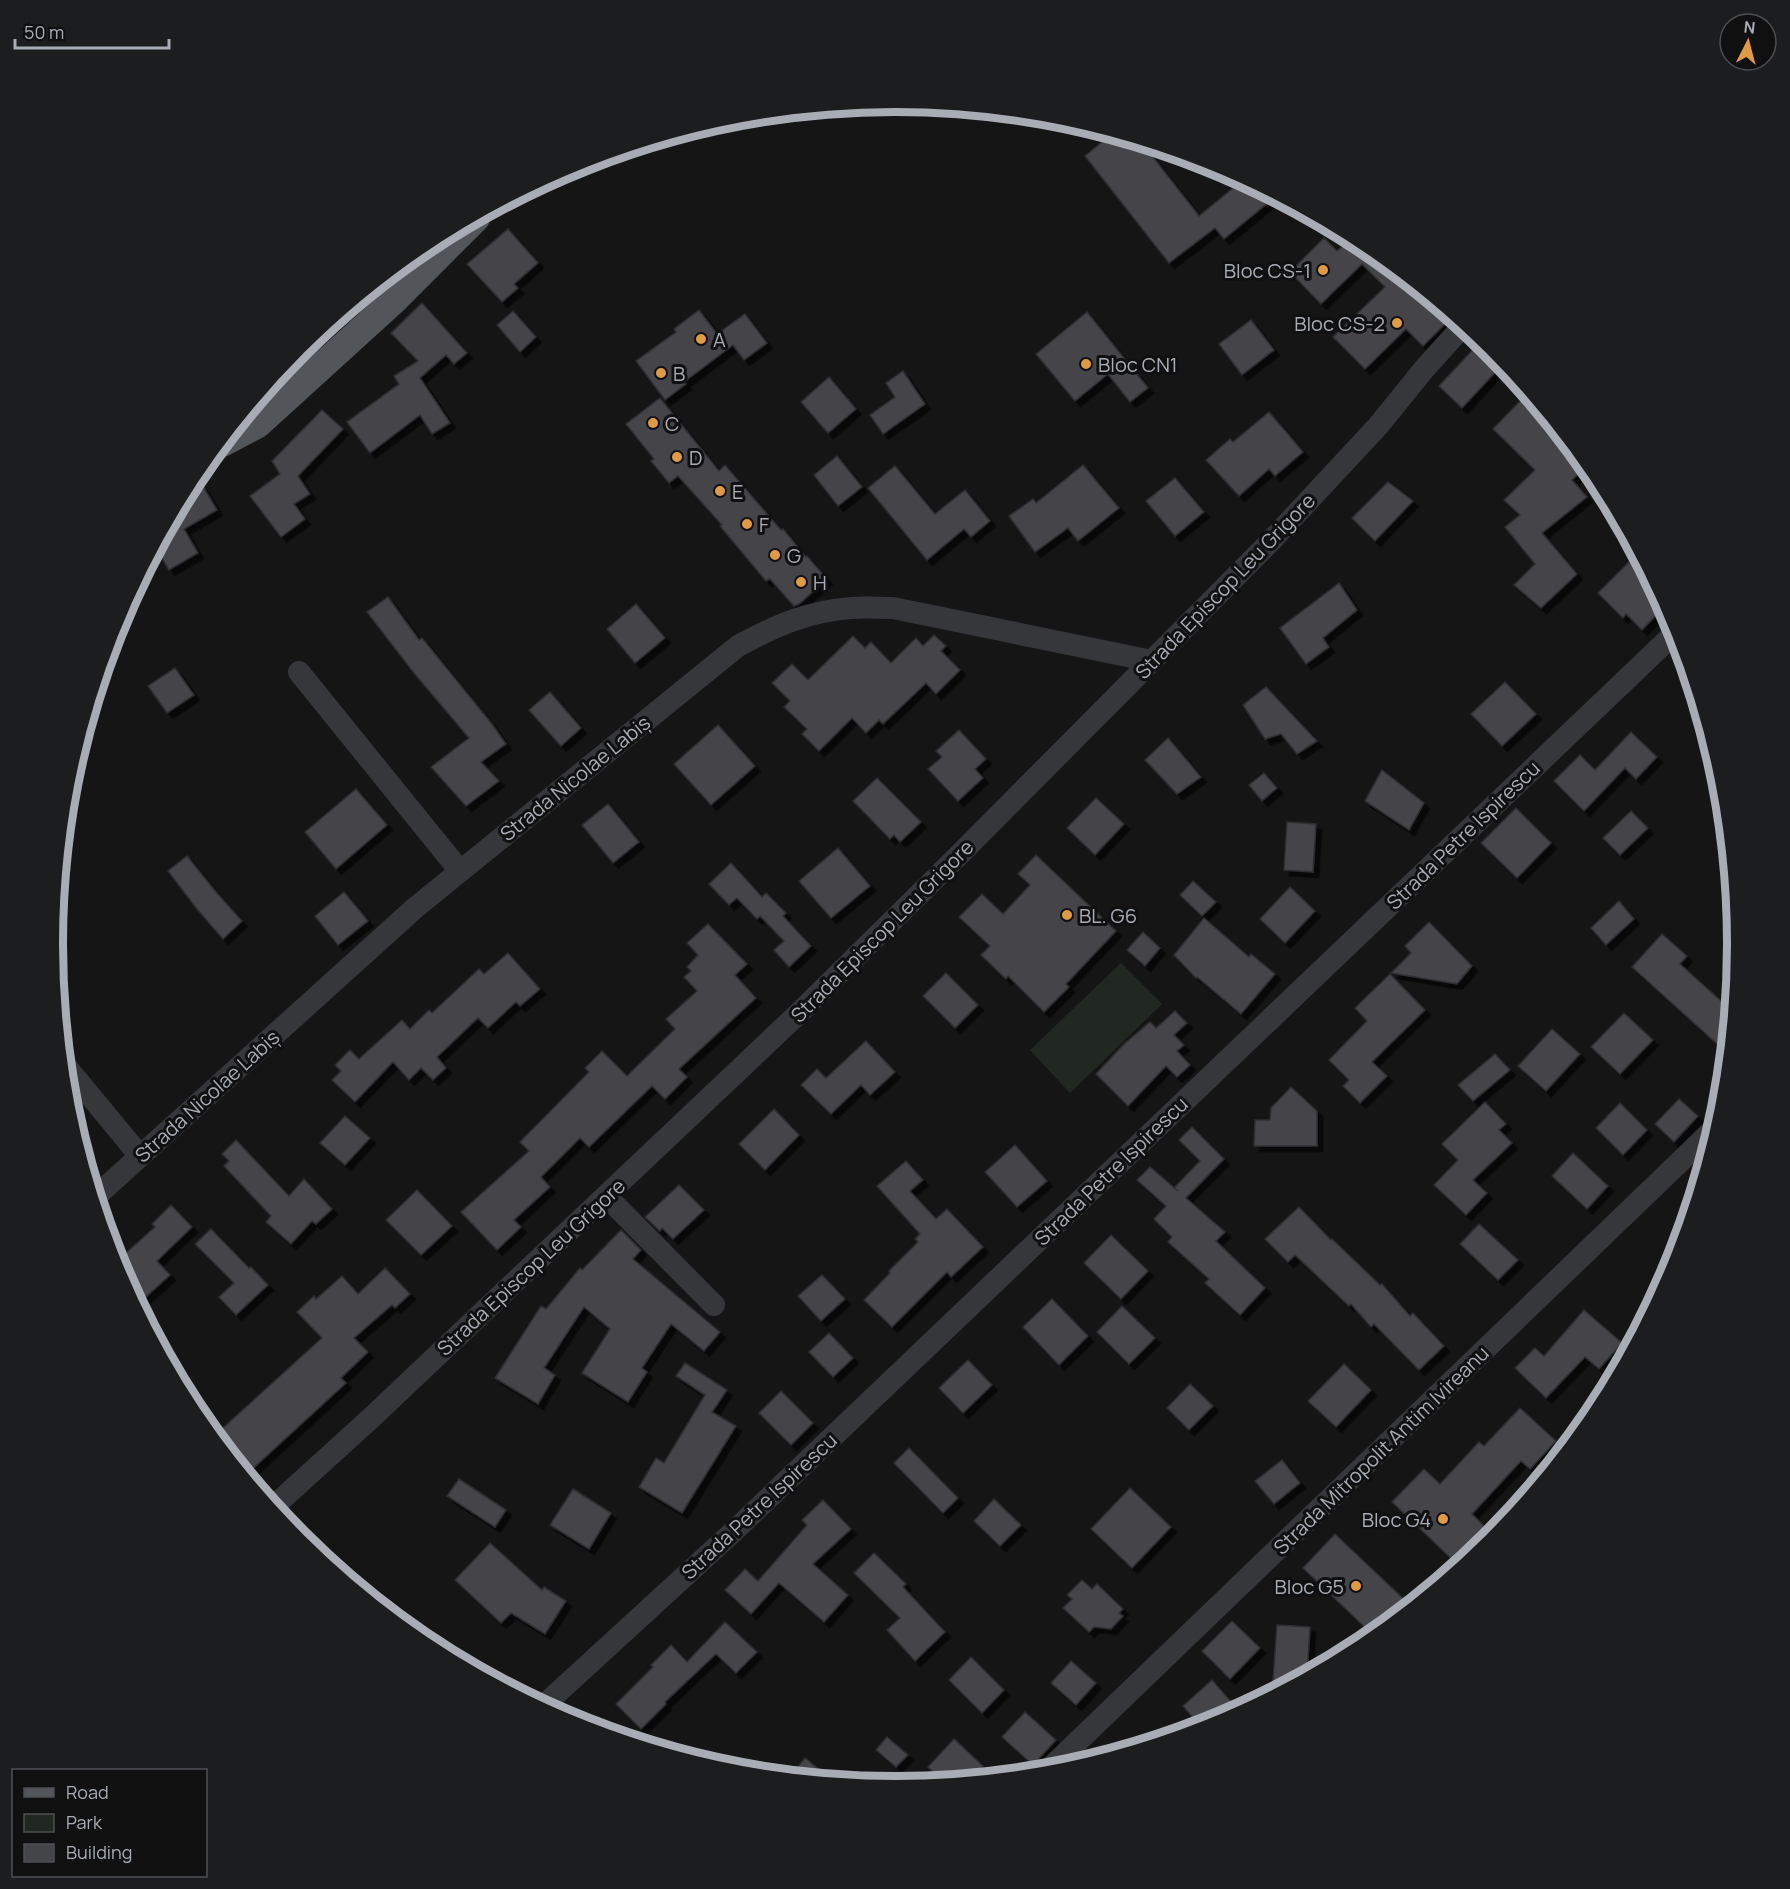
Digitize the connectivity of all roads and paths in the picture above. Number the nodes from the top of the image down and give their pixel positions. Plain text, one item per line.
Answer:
1 (437, 250) edge
2 (378, 299) edge
3 (1458, 332) edge
4 (238, 435) edge
5 (1669, 639) edge
6 (1152, 661) junction
7 (299, 672) dead end
8 (460, 871) junction
9 (74, 1076) edge
10 (1704, 1139) edge
11 (140, 1156) junction
12 (101, 1192) edge
13 (606, 1196) junction
14 (714, 1305) dead end
15 (278, 1503) edge
16 (549, 1701) edge
17 (1058, 1761) edge

1 - 2 main road
2 - 4 main road
3 - 6 street, Strada Episcop Leu Grigore
5 - 16 street, Strada Petre Ispirescu
6 - 8 street, Strada Nicolae Labiș
6 - 13 street, Strada Episcop Leu Grigore
7 - 8 street
8 - 11 street, Strada Nicolae Labiș
9 - 11 street
10 - 17 street, Strada Mitropolit Antim Ivireanu
11 - 12 street, Strada Nicolae Labiș
13 - 14 street
13 - 15 street, Strada Episcop Leu Grigore

